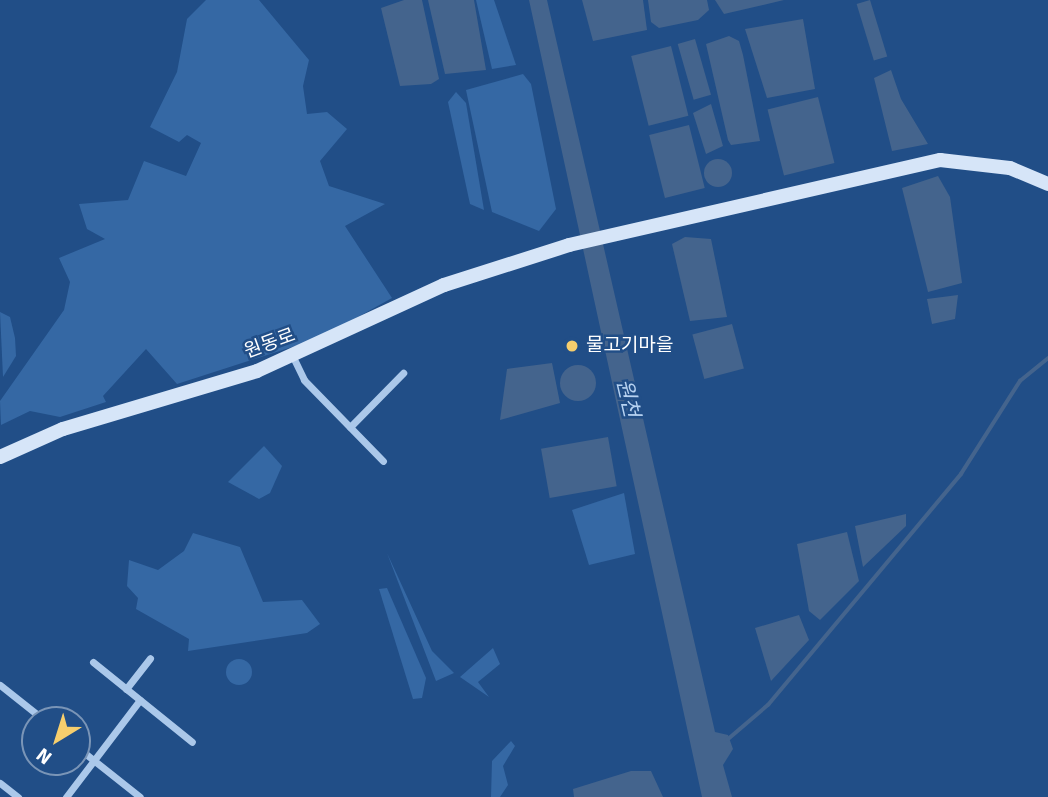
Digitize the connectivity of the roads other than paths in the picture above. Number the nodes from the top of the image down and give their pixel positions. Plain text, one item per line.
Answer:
1 (1048, 184) edge
2 (293, 357) junction
3 (403, 373) dead end
4 (350, 427) junction
5 (0, 457) edge
6 (383, 461) dead end
7 (150, 658) dead end
8 (93, 662) dead end
9 (0, 685) edge
10 (126, 689) junction
11 (140, 700) junction
12 (26, 706) edge
13 (192, 742) dead end
14 (91, 758) edge
15 (95, 761) junction
16 (0, 783) edge
17 (18, 797) edge
18 (66, 797) edge
19 (140, 797) edge

1 - 2 street, 원동로
2 - 4 street
2 - 5 street, 원동로
3 - 4 street
4 - 6 street
7 - 10 street
8 - 10 street
9 - 12 street
10 - 11 street
11 - 13 street
11 - 15 street
14 - 15 street
15 - 18 street
15 - 19 street
16 - 17 street

